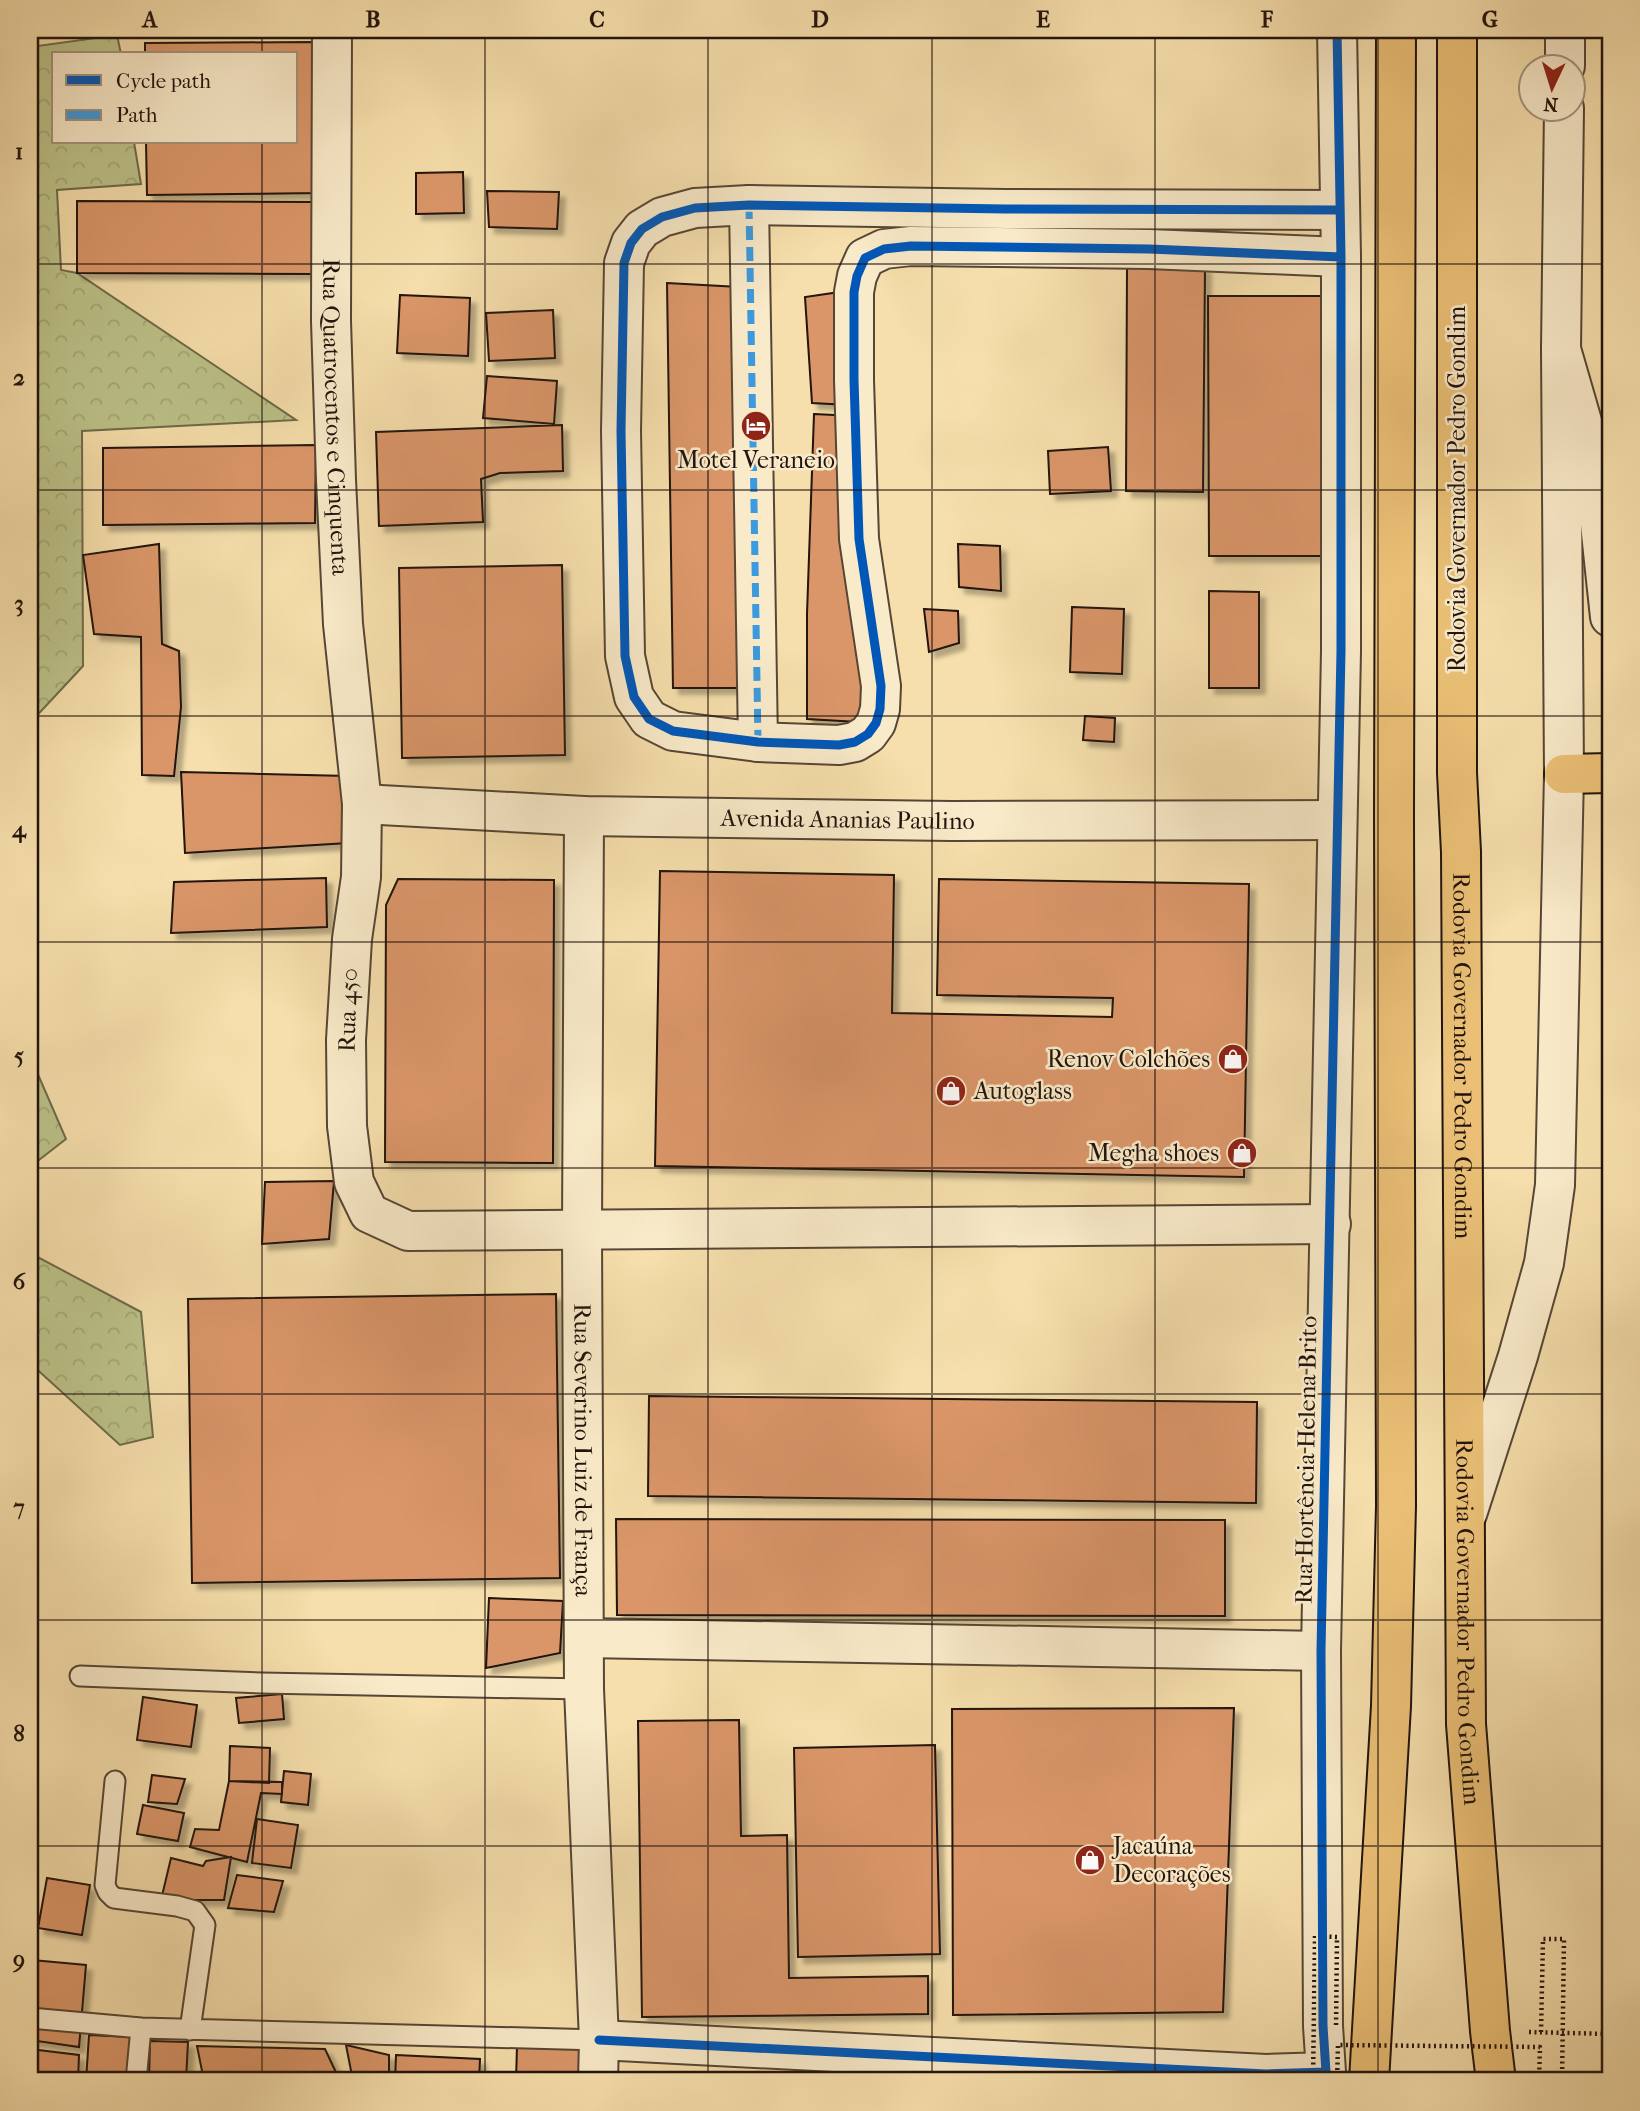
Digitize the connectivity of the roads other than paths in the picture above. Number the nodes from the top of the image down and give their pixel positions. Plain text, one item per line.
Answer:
1 (332, 30) edge
2 (1337, 30) edge
3 (1396, 30) edge
4 (1457, 30) edge
5 (1565, 30) edge
6 (1565, 52) edge
7 (1564, 122) edge
8 (749, 205) junction
9 (1340, 210) junction
10 (1341, 257) junction
11 (1561, 349) junction
12 (1603, 485) edge
13 (1610, 617) edge
14 (758, 742) junction
15 (1610, 773) edge
16 (1564, 774) junction
17 (362, 804) junction
18 (584, 816) junction
19 (1337, 820) junction
20 (1331, 1224) junction
21 (582, 1230) junction
22 (1465, 1515) junction
23 (585, 1638) junction
24 (1321, 1651) junction
25 (80, 1676) dead end
26 (584, 1689) junction
27 (115, 1781) dead end
28 (30, 2018) edge
29 (141, 2028) junction
30 (190, 2030) junction
31 (599, 2040) junction
32 (1305, 2078) edge
33 (136, 2081) edge
34 (598, 2081) edge
35 (1369, 2081) edge
36 (1496, 2081) edge

1 - 17 street, Rua Quatrocentos e Cinquenta
2 - 9 street, Rua Hortência Helena Brito
3 - 35 highway
4 - 22 highway, Rodovia Governador Pedro Gondim
5 - 6 street
7 - 11 street
8 - 9 street
8 - 14 street
8 - 14 street
9 - 10 street, Rua Hortência Helena Brito
10 - 14 street
10 - 19 street, Rua Hortência Helena Brito
11 - 12 street
11 - 16 street
12 - 13 street
15 - 16 highway
16 - 22 street
17 - 18 street, Avenida Ananias Paulino
17 - 21 street, Rua 450
18 - 19 street, Avenida Ananias Paulino
18 - 21 street, Rua Severino Luiz de França
19 - 20 street, Rua Hortência Helena Brito
20 - 21 street
20 - 24 street, Rua Hortência Helena Brito
21 - 23 street, Rua Severino Luiz de França
22 - 36 highway, Rodovia Governador Pedro Gondim
23 - 24 street
23 - 26 street, Rua Severino Luiz de França
24 - 32 street, Rua Hortência Helena Brito
25 - 26 lane
26 - 31 street, Rua Severino Luiz de França
27 - 30 lane
28 - 29 lane
29 - 30 lane
29 - 33 lane
30 - 31 lane
31 - 32 street
31 - 34 street, Rua Severino Luiz de França

